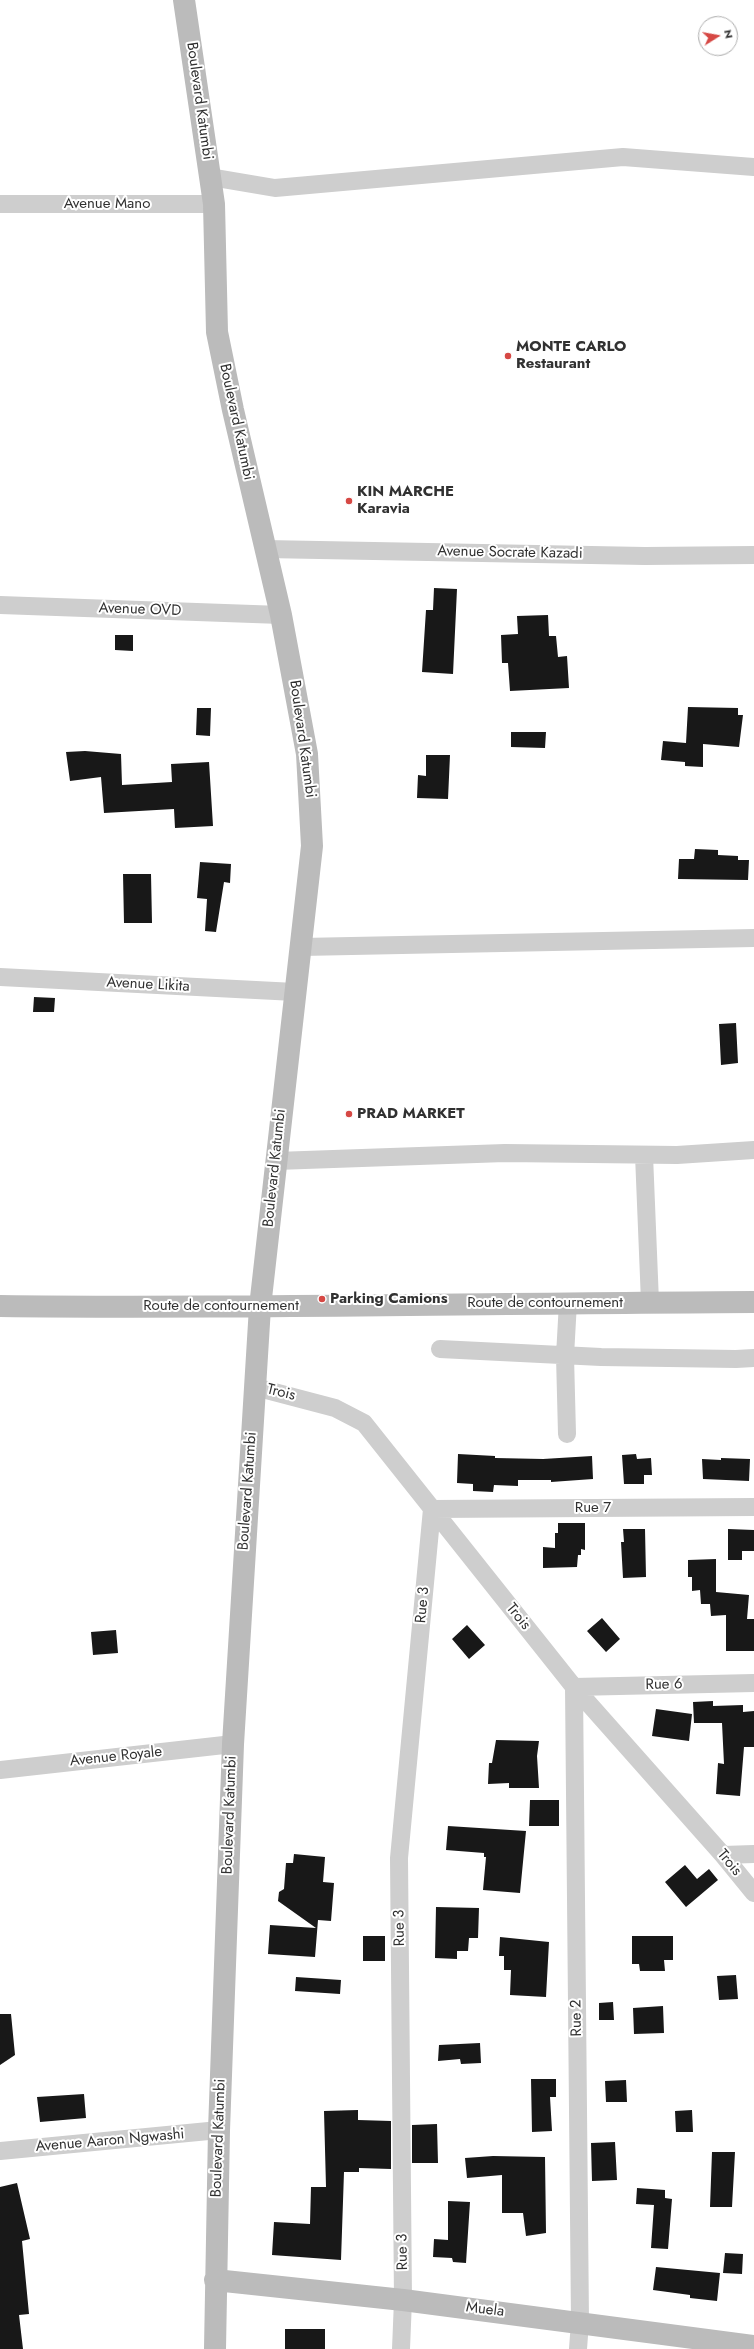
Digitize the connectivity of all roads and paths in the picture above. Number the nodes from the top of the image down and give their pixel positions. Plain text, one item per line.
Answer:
1 (184, 0) edge
2 (754, 167) edge
3 (210, 178) junction
4 (0, 204) edge
5 (214, 204) junction
6 (265, 549) junction
7 (754, 555) edge
8 (0, 605) edge
9 (280, 614) junction
10 (754, 938) edge
11 (301, 947) junction
12 (0, 977) edge
13 (295, 992) junction
14 (754, 1150) edge
15 (644, 1154) junction
16 (276, 1161) junction
17 (568, 1302) junction
18 (650, 1302) junction
19 (754, 1302) edge
20 (0, 1306) edge
21 (260, 1307) junction
22 (440, 1349) dead end
23 (565, 1356) junction
24 (754, 1358) edge
25 (255, 1387) junction
26 (567, 1434) dead end
27 (754, 1508) edge
28 (432, 1509) junction
29 (754, 1683) edge
30 (574, 1687) junction
31 (233, 1744) junction
32 (0, 1770) edge
33 (754, 1854) edge
34 (723, 1855) junction
35 (754, 1893) edge
36 (219, 2130) junction
37 (0, 2151) edge
38 (215, 2280) junction
39 (403, 2300) junction
40 (580, 2322) junction
41 (754, 2347) edge
42 (215, 2349) edge
43 (401, 2349) edge
44 (578, 2349) edge

1 - 3 street, Boulevard Katumbi
2 - 3 street
3 - 5 street, Boulevard Katumbi
4 - 5 street, Avenue Mano
5 - 6 street, Boulevard Katumbi
6 - 7 street, Avenue Socrate Kazadi
6 - 9 street, Boulevard Katumbi
8 - 9 street, Avenue OVD
9 - 11 street, Boulevard Katumbi
10 - 11 street
11 - 13 street, Boulevard Katumbi
12 - 13 street, Avenue Likita
13 - 16 street, Boulevard Katumbi
14 - 15 street
15 - 16 street
15 - 18 street
16 - 21 street, Boulevard Katumbi
17 - 18 street, Route de contournement
17 - 21 street, Route de contournement
17 - 23 street
18 - 19 street, Route de contournement
20 - 21 street, Route de contournement
21 - 25 street, Boulevard Katumbi
22 - 23 street
23 - 24 street
23 - 26 street
25 - 28 street, Trois
25 - 31 street, Boulevard Katumbi
27 - 28 street, Rue 7
28 - 30 street, Trois
28 - 39 street, Rue 3
29 - 30 street, Rue 6
30 - 34 street, Trois
30 - 40 street, Rue 2
31 - 32 street, Avenue Royale
31 - 36 street, Boulevard Katumbi
33 - 34 street
34 - 35 street, Trois
36 - 37 street, Avenue Aaron Ngwashi
36 - 38 street, Boulevard Katumbi
38 - 39 street, Muela
38 - 42 street, Boulevard Katumbi
39 - 40 street, Muela
39 - 43 street, Rue 3
40 - 41 street, Muela
40 - 44 street, Rue 2

